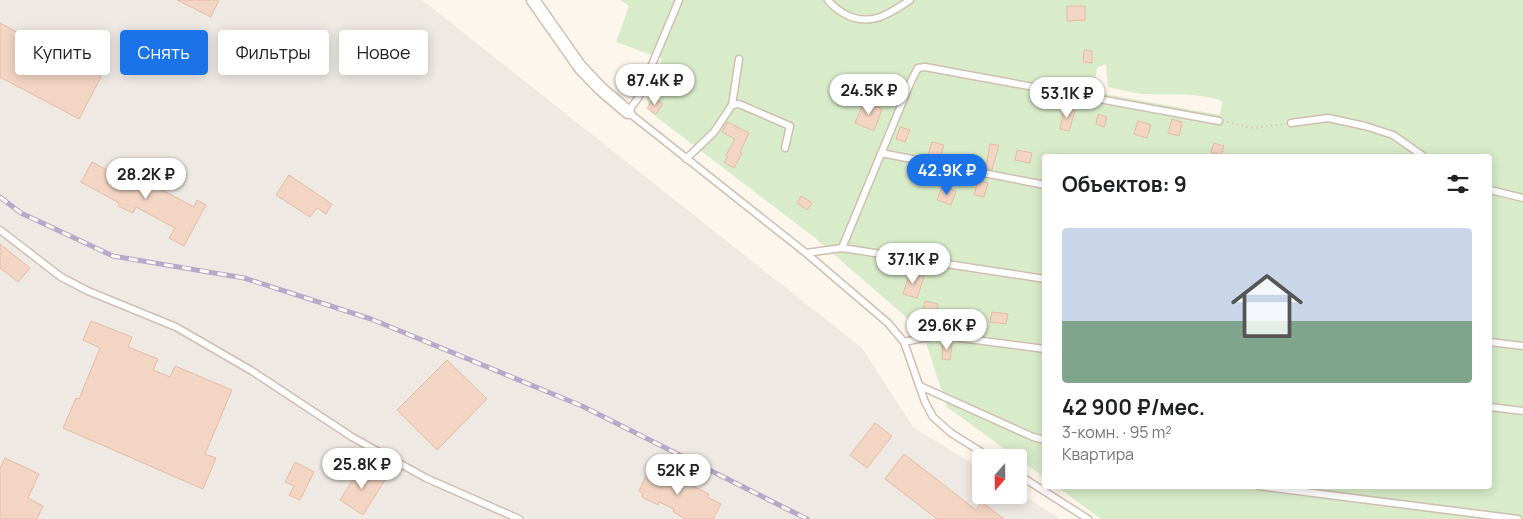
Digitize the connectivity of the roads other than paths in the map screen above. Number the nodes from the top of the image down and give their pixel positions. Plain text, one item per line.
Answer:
1 (533, 0) edge
2 (679, 0) edge
3 (828, 0) edge
4 (910, 0) edge
5 (740, 59) dead end
6 (732, 105) junction
7 (628, 112) junction
8 (1219, 121) road end
9 (1291, 123) road end
10 (785, 148) dead end
11 (881, 153) junction
12 (1420, 154) edge
13 (686, 159) junction
14 (1042, 183) edge
15 (1492, 190) edge
16 (1523, 198) edge
17 (0, 230) edge
18 (842, 248) junction
19 (806, 253) junction
20 (1042, 279) edge
21 (904, 342) junction
22 (1492, 342) edge
23 (1523, 346) edge
24 (1042, 349) edge
25 (920, 386) junction
26 (1492, 407) edge
27 (1523, 411) edge
28 (1042, 439) edge
29 (977, 449) edge
30 (1028, 481) edge
31 (1283, 489) edge
32 (519, 519) edge
33 (1088, 519) edge
34 (1518, 519) edge

1 - 7 street
2 - 7 lane
3 - 4 lane
5 - 6 lane
6 - 10 lane
6 - 13 lane
7 - 13 lane
8 - 11 lane
9 - 12 lane
11 - 14 lane
11 - 18 lane
13 - 19 lane
15 - 16 lane
17 - 32 lane
18 - 19 lane
18 - 20 lane
19 - 21 lane
21 - 24 lane
21 - 25 lane
22 - 23 lane
25 - 28 lane
25 - 29 lane
26 - 27 lane
30 - 33 lane
31 - 34 lane

